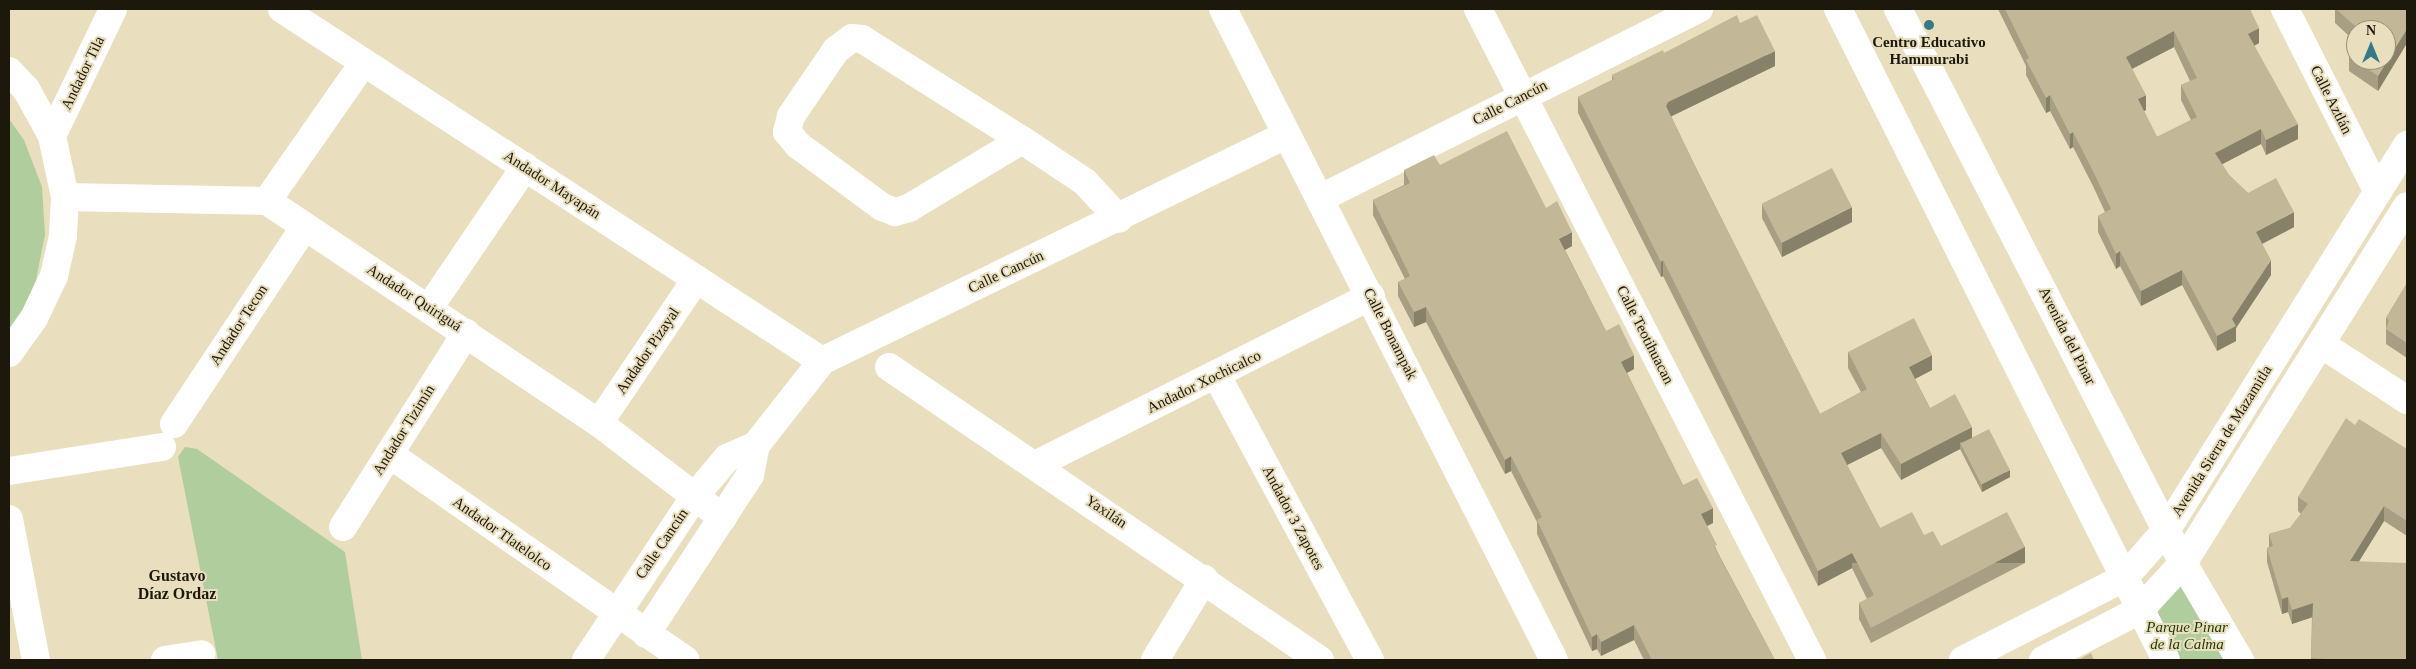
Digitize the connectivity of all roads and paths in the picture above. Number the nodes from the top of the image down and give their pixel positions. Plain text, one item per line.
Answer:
1 (114, 9) edge
2 (282, 9) edge
3 (1223, 9) edge
4 (1478, 9) edge
5 (1699, 9) edge
6 (1838, 9) edge
7 (1898, 9) edge
8 (2285, 9) edge
9 (364, 62) junction
10 (9, 71) edge
11 (1523, 97) junction
12 (1286, 135) junction
13 (52, 136) junction
14 (1022, 140) junction
15 (2407, 145) edge
16 (525, 167) junction
17 (2378, 192) junction
18 (65, 197) junction
19 (1321, 198) junction
20 (267, 201) junction
21 (2407, 206) edge
22 (1119, 219) junction
23 (304, 226) junction
24 (696, 279) junction
25 (1371, 296) junction
26 (429, 308) junction
27 (466, 333) junction
28 (2321, 344) junction
29 (9, 353) edge
30 (822, 361) junction
31 (889, 367) dead end
32 (1217, 376) junction
33 (2407, 400) edge
34 (599, 423) junction
35 (756, 445) junction
36 (389, 454) junction
37 (1036, 465) junction
38 (9, 471) edge
39 (695, 496) junction
40 (723, 518) junction
41 (9, 519) edge
42 (343, 527) dead end
43 (2167, 530) junction
44 (2183, 563) junction
45 (2124, 578) junction
46 (1204, 579) junction
47 (2140, 610) junction
48 (615, 613) junction
49 (646, 634) junction
50 (202, 654) dead end
51 (36, 660) edge
52 (165, 660) edge
53 (586, 660) edge
54 (685, 660) edge
55 (1155, 660) edge
56 (1320, 660) edge
57 (1370, 660) edge
58 (1554, 660) edge
59 (1812, 660) edge
60 (1963, 660) edge
61 (2042, 660) edge
62 (2166, 660) edge
63 (2240, 660) edge

1 - 13 street, Andador Tila
2 - 9 street, Andador Mayapán
3 - 12 street, Calle Bonampak
4 - 11 street, Calle Teotihuacan
5 - 11 street, Calle Cancún
6 - 45 street
7 - 43 street, Avenida del Pinar
8 - 17 street, Calle Aztlán
9 - 16 street, Andador Mayapán
9 - 20 street
10 - 13 street
11 - 19 street, Calle Cancún
11 - 59 street, Calle Teotihuacan
12 - 19 street, Calle Bonampak
12 - 22 street, Calle Cancún
13 - 18 street
14 - 14 street
14 - 22 street
15 - 17 street, Avenida Sierra de Mazamitla
16 - 24 street, Andador Mayapán
16 - 26 street
17 - 43 street, Avenida Sierra de Mazamitla
18 - 20 street
18 - 29 street
19 - 25 street, Calle Bonampak
20 - 23 street, Andador Quiriguá
21 - 28 street
22 - 30 street, Calle Cancún
23 - 26 street, Andador Quiriguá
23 - 38 street, Andador Tecon
24 - 30 street, Andador Mayapán
24 - 34 street, Andador Pizayal
25 - 32 street, Andador Xochicalco
25 - 58 street, Calle Bonampak
26 - 27 street, Andador Quiriguá
27 - 34 street, Andador Quiriguá
27 - 36 street, Andador Tizimín
28 - 33 street
28 - 44 street
30 - 35 street, Calle Cancún
31 - 37 street, Yaxilán
32 - 37 street, Andador Xochicalco
32 - 57 street, Andador 3 Zapotes
34 - 39 street, Andador Quiriguá
35 - 39 street, Calle Cancún
35 - 40 street, Calle Cancún
36 - 42 street, Andador Tizimín
36 - 48 street, Andador Tlatelolco
37 - 46 street, Yaxilán
39 - 40 street, Andador Quiriguá
39 - 48 street, Calle Cancún
40 - 49 street, Calle Cancún
41 - 51 street
43 - 44 street, Avenida del Pinar
43 - 45 street, Avenida Sierra de Mazamitla
44 - 47 street
44 - 63 street, Avenida del Pinar
45 - 47 street
45 - 60 street, Avenida Sierra de Mazamitla
46 - 55 street
46 - 56 street, Yaxilán
47 - 61 street
47 - 62 street
48 - 49 street, Andador Tlatelolco
48 - 53 street, Calle Cancún
49 - 54 street, Andador Tlatelolco
50 - 52 street

